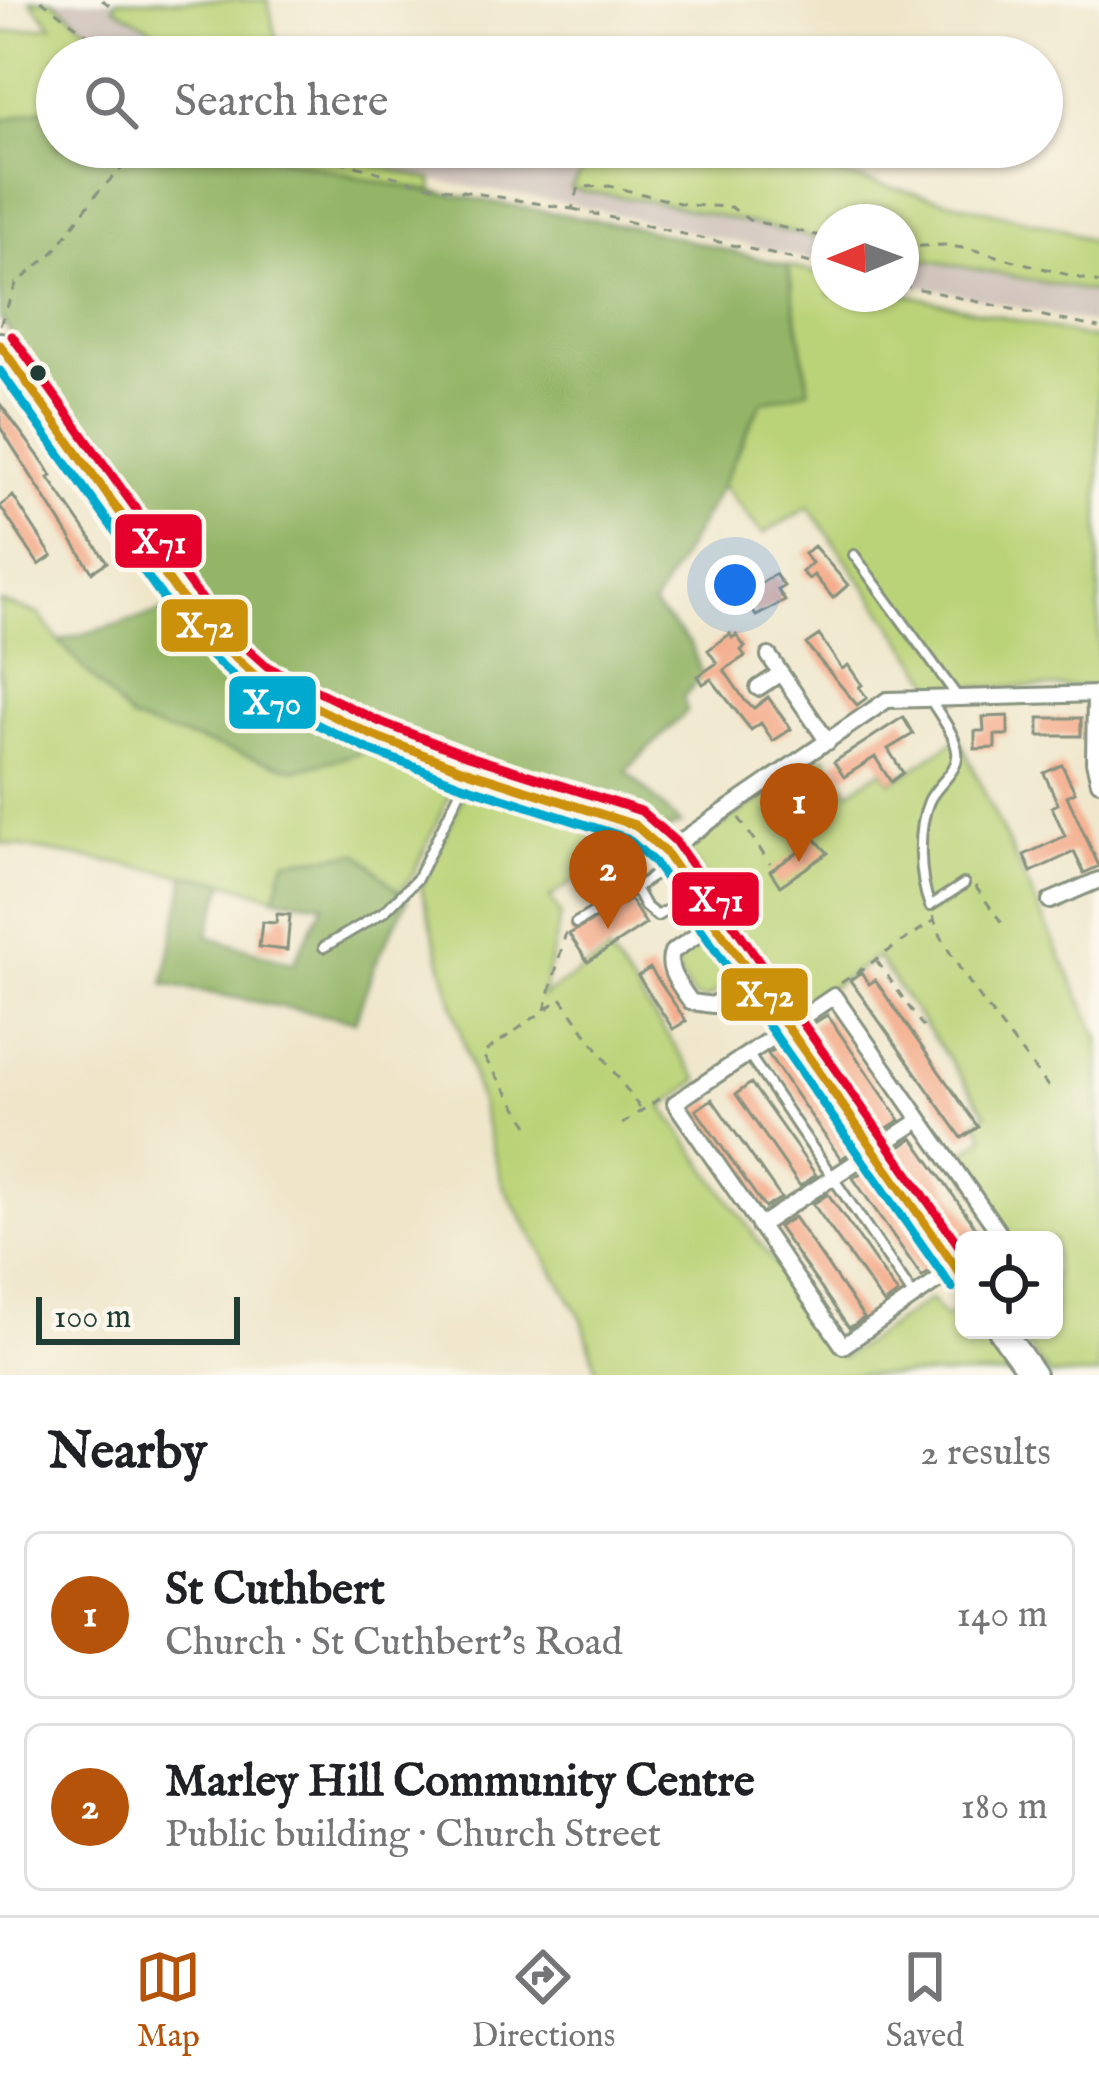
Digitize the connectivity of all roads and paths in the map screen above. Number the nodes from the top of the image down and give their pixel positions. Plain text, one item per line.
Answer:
1 (41, 0) edge
2 (102, 0) edge
3 (111, 6) dead end
4 (89, 36) edge
5 (122, 168) edge
6 (363, 168) edge
7 (572, 208) junction
8 (811, 234) edge
9 (919, 246) edge
10 (811, 263) edge
11 (1099, 284) edge
12 (919, 289) edge
13 (0, 325) edge
14 (1099, 328) edge
15 (0, 345) edge
16 (854, 555) dead end
17 (770, 656) dead end
18 (781, 673) junction
19 (758, 688) dead end
20 (1097, 694) edge
21 (958, 697) junction
22 (930, 698) junction
23 (828, 742) junction
24 (469, 772) junction
25 (1099, 782) edge
26 (732, 806) junction
27 (669, 857) junction
28 (770, 864) dead end
29 (1099, 880) edge
30 (964, 884) joint
31 (635, 888) junction
32 (694, 894) junction
33 (1050, 901) dead end
34 (930, 906) junction
35 (934, 920) junction
36 (576, 923) joint
37 (715, 923) junction
38 (1002, 923) dead end
39 (324, 947) dead end
40 (876, 960) junction
41 (753, 976) junction
42 (834, 997) junction
43 (545, 1010) junction
44 (788, 1027) junction
45 (928, 1034) dead end
46 (748, 1053) junction
47 (1053, 1093) dead end
48 (642, 1111) dead end
49 (920, 1120) junction
50 (530, 1125) dead end
51 (873, 1149) junction
52 (833, 1175) junction
53 (759, 1226) junction
54 (998, 1231) edge
55 (955, 1261) edge
56 (955, 1271) edge
57 (915, 1297) junction
58 (1007, 1339) edge
59 (1033, 1375) edge

1 - 4 path
2 - 3 path
5 - 13 path
6 - 7 path
7 - 8 path
7 - 10 path
9 - 11 path
12 - 14 path
15 - 24 highway
16 - 21 lane
17 - 18 street
18 - 19 street
18 - 23 street
20 - 21 street
20 - 25 street
21 - 22 street
22 - 23 street
22 - 34 lane
23 - 26 street
24 - 27 highway
24 - 39 lane
26 - 27 street
26 - 28 path
27 - 31 lane
27 - 32 highway
29 - 33 street
30 - 34 lane
30 - 38 path
31 - 32 lane
31 - 36 lane
32 - 37 highway
34 - 35 path
35 - 40 path
35 - 47 path
36 - 43 path
37 - 41 highway
37 - 41 street
40 - 42 path
40 - 45 path
41 - 44 highway
42 - 44 street
42 - 49 street
43 - 48 path
43 - 50 path
44 - 46 street
44 - 51 highway
46 - 52 lane
46 - 53 street
49 - 51 street
49 - 54 street
51 - 52 street
51 - 55 highway
52 - 53 street
52 - 57 lane
53 - 57 street
56 - 57 street
58 - 59 highway

